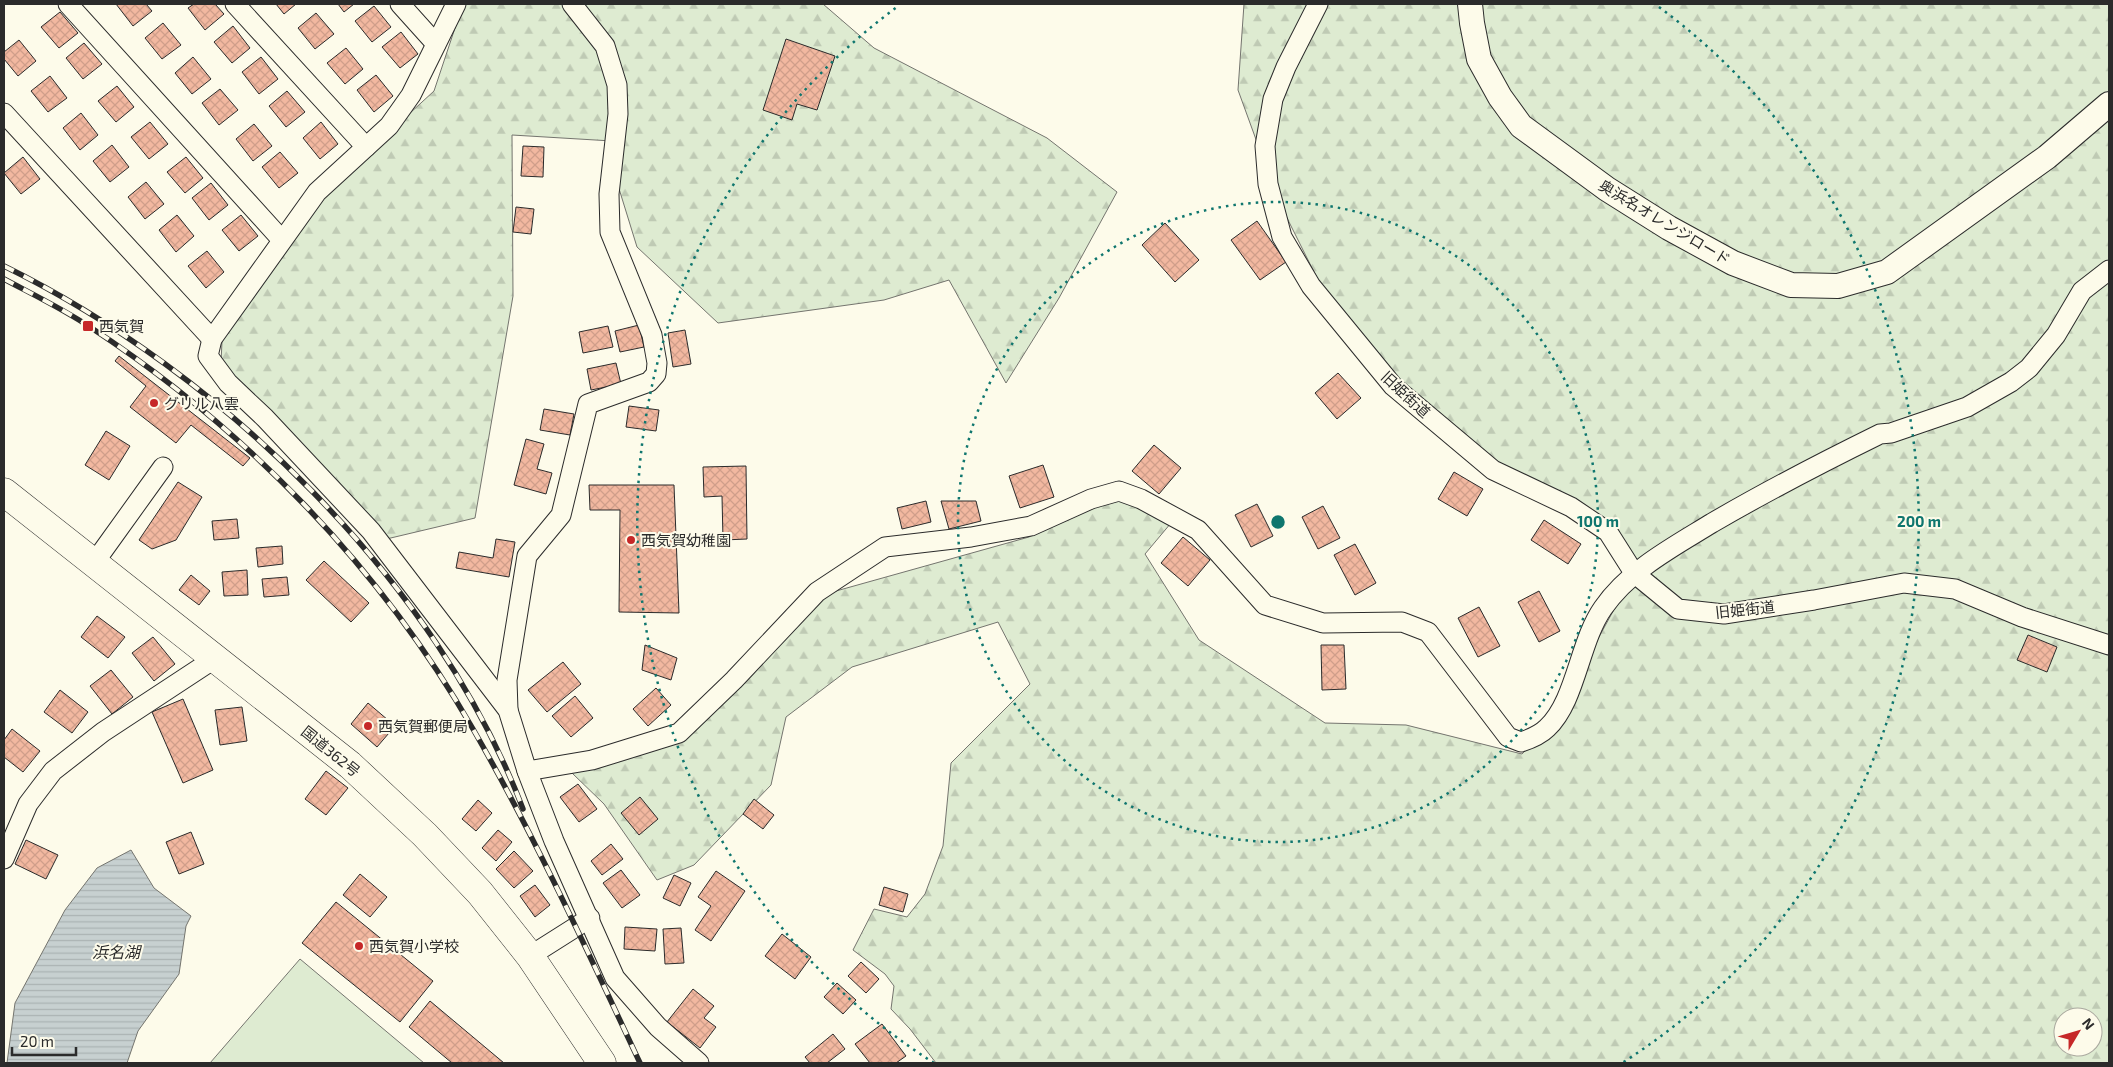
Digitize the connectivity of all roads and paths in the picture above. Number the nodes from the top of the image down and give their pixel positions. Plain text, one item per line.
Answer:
1 (68, 4) edge
2 (235, 4) edge
3 (400, 4) edge
4 (456, 4) edge
5 (572, 4) edge
6 (1318, 4) edge
7 (1470, 4) edge
8 (436, 44) junction
9 (2109, 104) edge
10 (4, 114) edge
11 (366, 147) junction
12 (281, 239) junction
13 (2109, 270) edge
14 (212, 339) junction
15 (164, 468) dead end
16 (4, 492) edge
17 (94, 563) junction
18 (1634, 573) junction
19 (2109, 645) edge
20 (214, 658) junction
21 (508, 710) junction
22 (527, 771) junction
23 (4, 859) edge
24 (590, 918) junction
25 (530, 956) junction
26 (602, 1063) edge
27 (699, 1063) edge

1 - 12 street
2 - 11 street
3 - 8 street
4 - 8 street
5 - 21 street
6 - 18 street, 旧姫街道
7 - 9 street, 奥浜名オレンジロード
8 - 11 street
10 - 14 street
11 - 12 street
12 - 14 street
13 - 18 street
14 - 21 street
15 - 17 street
16 - 17 highway, 国道362号
17 - 20 highway, 国道362号
18 - 19 street, 旧姫街道
18 - 22 street
20 - 23 street
20 - 25 highway, 国道362号
21 - 22 street
22 - 24 street
24 - 25 street
24 - 27 street
25 - 26 highway, 国道362号

